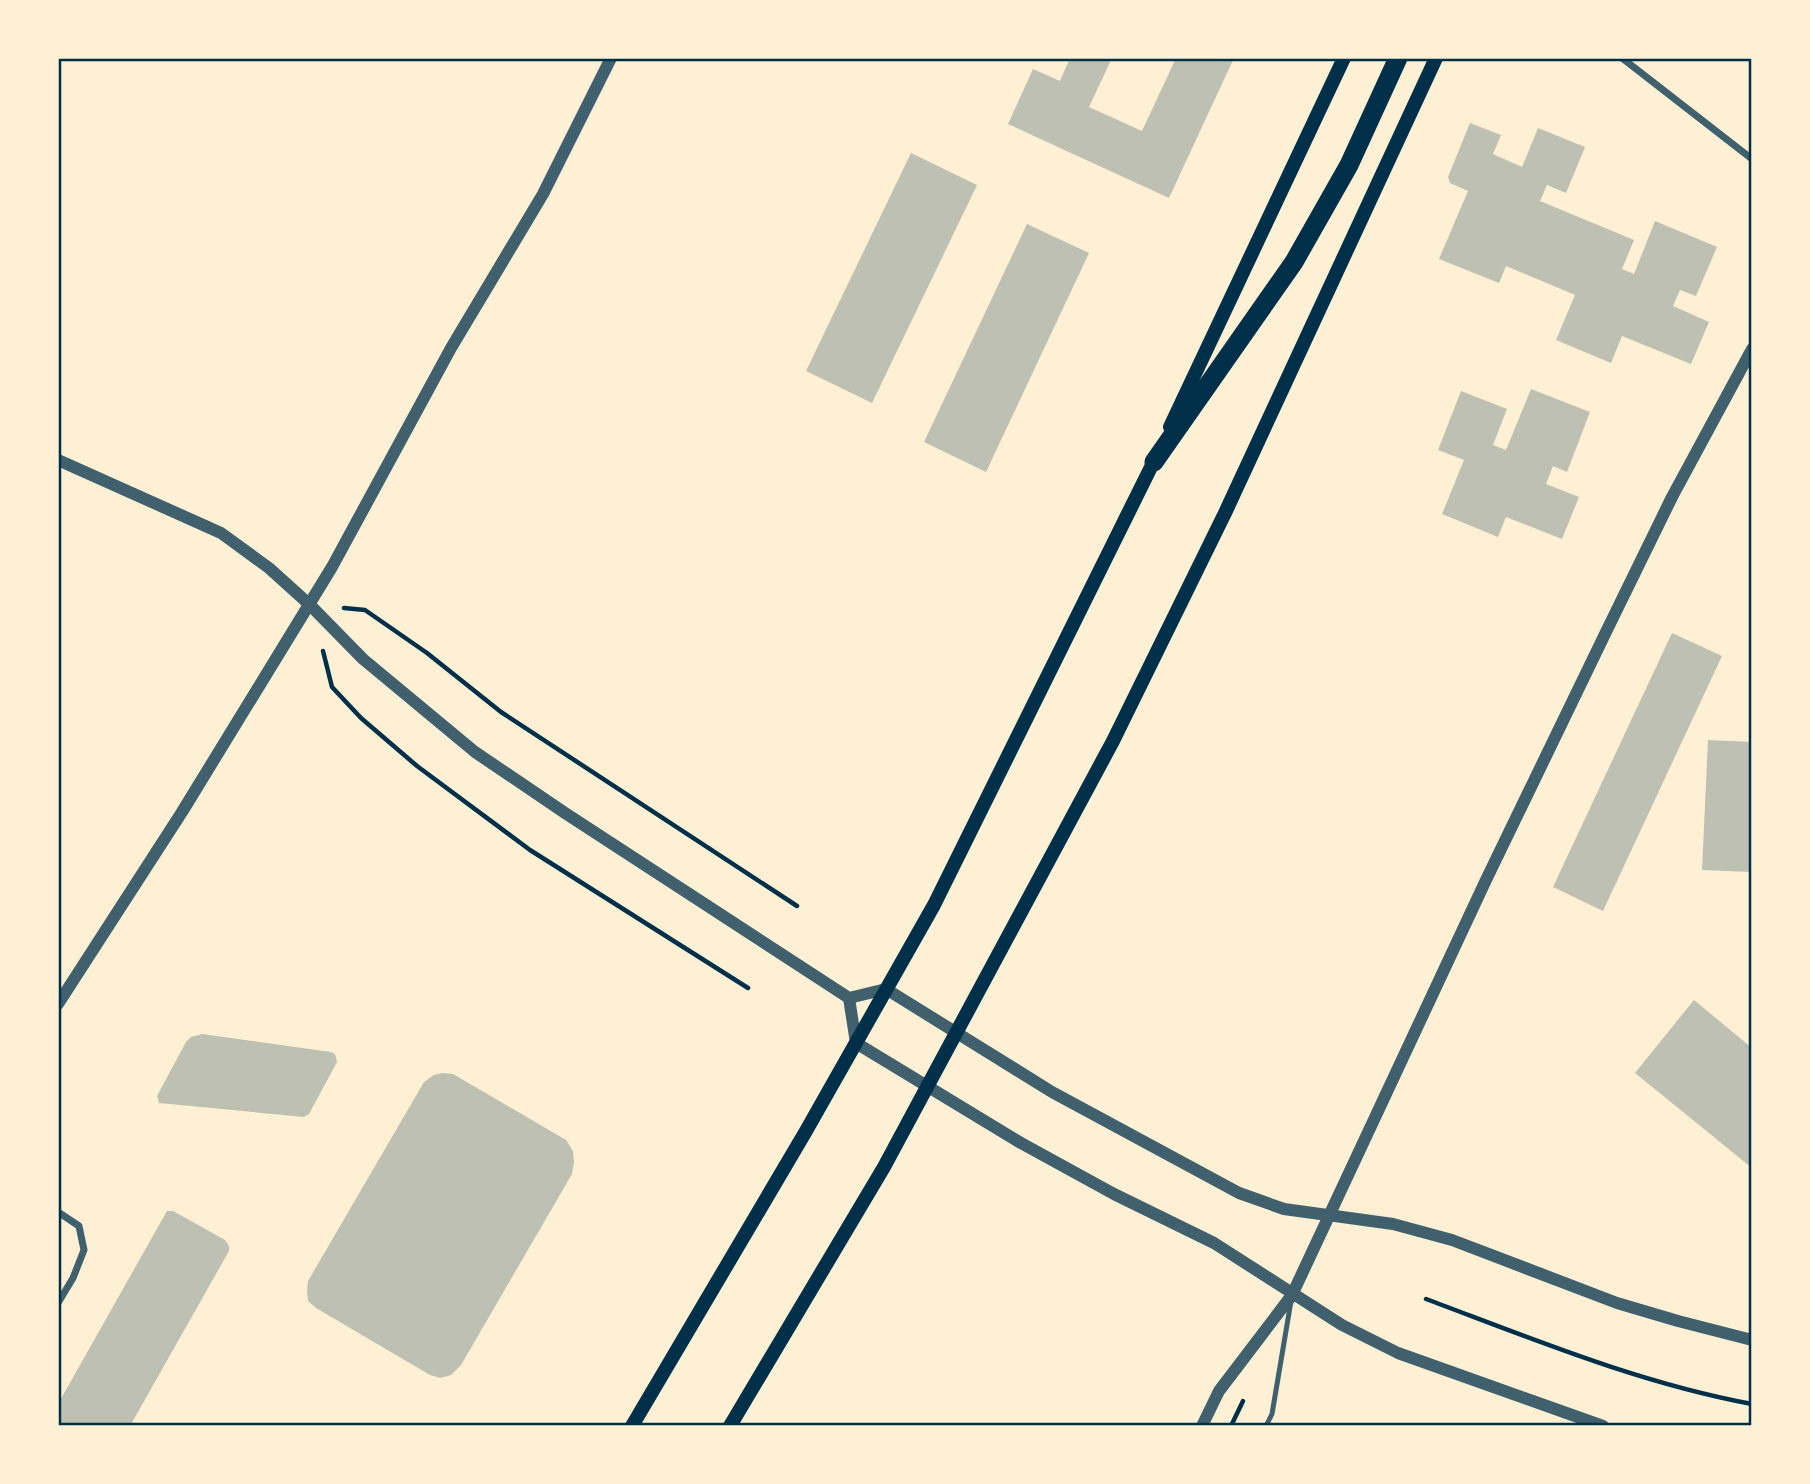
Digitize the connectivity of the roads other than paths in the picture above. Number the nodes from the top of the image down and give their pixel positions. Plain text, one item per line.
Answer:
1 (611, 58) edge
2 (1344, 58) edge
3 (1398, 58) edge
4 (1436, 58) edge
5 (1622, 58) edge
6 (1752, 159) edge
7 (1752, 349) edge
8 (58, 460) edge
9 (1154, 462) junction
10 (310, 605) junction
11 (886, 989) junction
12 (849, 998) junction
13 (58, 1004) edge
14 (957, 1034) junction
15 (856, 1043) junction
16 (928, 1088) junction
17 (58, 1212) edge
18 (1331, 1213) junction
19 (1292, 1295) junction
20 (58, 1303) edge
21 (1752, 1340) edge
22 (632, 1426) edge
23 (730, 1426) edge
24 (1202, 1426) edge
25 (1266, 1426) edge
26 (1603, 1426) edge

1 - 10 street
2 - 9 main road
3 - 9 highway
4 - 14 main road
5 - 6 street
7 - 18 street
8 - 10 street
9 - 11 main road
10 - 12 street
10 - 13 street
11 - 12 street
11 - 14 street
11 - 15 main road
12 - 15 street
14 - 16 main road
14 - 18 street
15 - 16 street
15 - 22 main road
16 - 19 street
16 - 23 main road
17 - 20 street
18 - 19 street
18 - 21 street
19 - 24 street
19 - 25 lane
19 - 26 street

